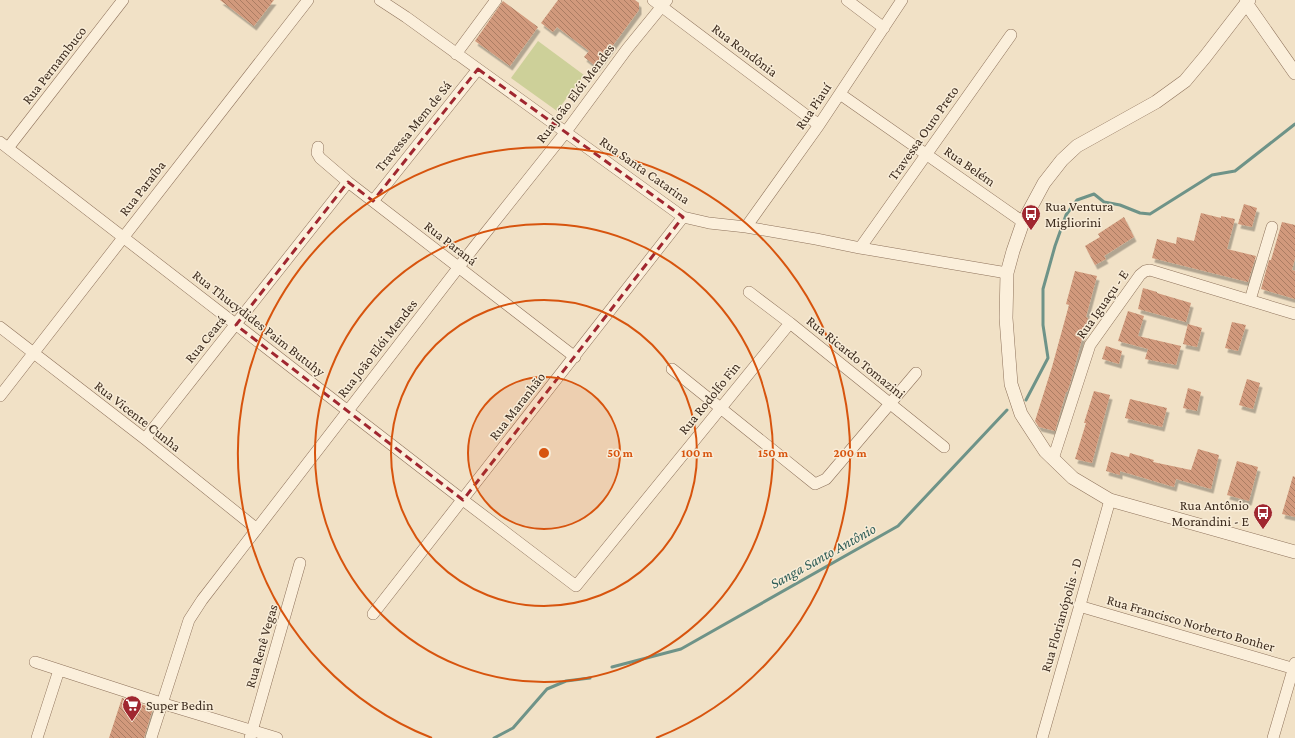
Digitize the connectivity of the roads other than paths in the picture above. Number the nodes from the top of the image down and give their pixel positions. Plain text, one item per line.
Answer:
1 (123, 0) edge
2 (308, 0) edge
3 (380, 0) edge
4 (496, 0) edge
5 (847, 0) edge
6 (902, 0) edge
7 (661, 2) edge
8 (1248, 2) edge
9 (884, 28) junction
10 (1011, 35) dead end
11 (456, 54) junction
12 (478, 69) junction
13 (1295, 73) edge
14 (840, 94) junction
15 (819, 125) junction
16 (565, 133) junction
17 (4, 145) edge
18 (318, 147) dead end
19 (927, 154) junction
20 (348, 182) junction
21 (373, 201) junction
22 (683, 217) junction
23 (1023, 222) junction
24 (746, 227) junction
25 (1272, 227) dead end
26 (123, 237) junction
27 (860, 248) junction
28 (458, 267) junction
29 (1007, 273) junction
30 (749, 292) dead end
31 (1250, 300) junction
32 (1295, 314) edge
33 (790, 323) junction
34 (236, 325) junction
35 (0, 327) edge
36 (34, 352) junction
37 (575, 357) junction
38 (672, 369) dead end
39 (916, 373) dead end
40 (0, 396) edge
41 (889, 404) junction
42 (721, 407) junction
43 (348, 411) junction
44 (145, 439) junction
45 (944, 447) dead end
46 (1053, 459) junction
47 (463, 500) junction
48 (1110, 500) junction
49 (257, 529) junction
50 (1295, 552) edge
51 (300, 563) dead end
52 (576, 586) joint
53 (1079, 606) junction
54 (374, 614) dead end
55 (35, 662) dead end
56 (1294, 667) edge
57 (58, 670) junction
58 (161, 703) junction
59 (251, 734) edge
60 (37, 738) edge
61 (151, 738) edge
62 (278, 738) edge
63 (1042, 738) edge
64 (1273, 738) edge

1 - 17 street, Rua Pernambuco
2 - 26 street, Rua Paraíba
3 - 11 street, Rua Santa Catarina
4 - 11 street
5 - 9 street
6 - 9 street, Rua Piauí
7 - 15 street, Rua Rondônia
7 - 16 street, Rua João Elói Mendes
8 - 13 street
8 - 23 street
9 - 14 street, Rua Piauí
10 - 19 street, Travessa Ouro Preto
11 - 12 street, Rua Santa Catarina
12 - 16 street, Rua Santa Catarina
12 - 21 street, Travessa Mem de Sá
14 - 15 street, Rua Piauí
14 - 19 street, Rua Belém
15 - 24 street, Rua Piauí
16 - 22 street, Rua Santa Catarina
16 - 28 street, Rua João Elói Mendes
17 - 26 street, Rua Thucydides Paim Butuhy
18 - 20 street, Rua Paraná
19 - 23 street, Rua Belém
19 - 27 street, Travessa Ouro Preto
20 - 21 street, Rua Paraná
20 - 34 street, Rua Ceará
21 - 28 street, Rua Paraná
22 - 24 street, Rua Santa Catarina
22 - 37 street, Rua Maranhão
23 - 29 street
24 - 27 street, Rua Santa Catarina
25 - 31 street
26 - 34 street, Rua Thucydides Paim Butuhy
26 - 36 street, Rua Paraíba
27 - 29 street, Rua Santa Catarina
28 - 37 street, Rua Paraná
28 - 43 street, Rua João Elói Mendes
29 - 46 street
30 - 33 street, Rua Ricardo Tomazini
31 - 32 street, Rua Iguaçu - E
31 - 46 street, Rua Iguaçu - E
33 - 41 street, Rua Ricardo Tomazini
33 - 42 street, Rua Rodolfo Fin
34 - 43 street, Rua Thucydides Paim Butuhy
34 - 44 street, Rua Ceará
35 - 36 street, Rua Vicente Cunha
36 - 40 street, Rua Paraíba
36 - 44 street, Rua Vicente Cunha
37 - 47 street, Rua Maranhão
38 - 42 street
39 - 41 street
41 - 42 street
41 - 45 street, Rua Ricardo Tomazini
42 - 52 street, Rua Rodolfo Fin
43 - 47 street, Rua Thucydides Paim Butuhy
43 - 49 street, Rua João Elói Mendes
44 - 49 street, Rua Vicente Cunha
46 - 48 street
47 - 52 street, Rua Thucydides Paim Butuhy
47 - 54 street, Rua Maranhão
48 - 50 street
48 - 53 street, Rua Florianópolis - D
49 - 58 street, Rua João Elói Mendes
51 - 59 street, Rua Renê Vegas
53 - 56 street, Rua Francisco Norberto Bonher
53 - 63 street, Rua Florianópolis - D
55 - 57 street
56 - 64 street
57 - 58 street
57 - 60 street
58 - 59 street
58 - 61 street, Rua João Elói Mendes
59 - 62 street

